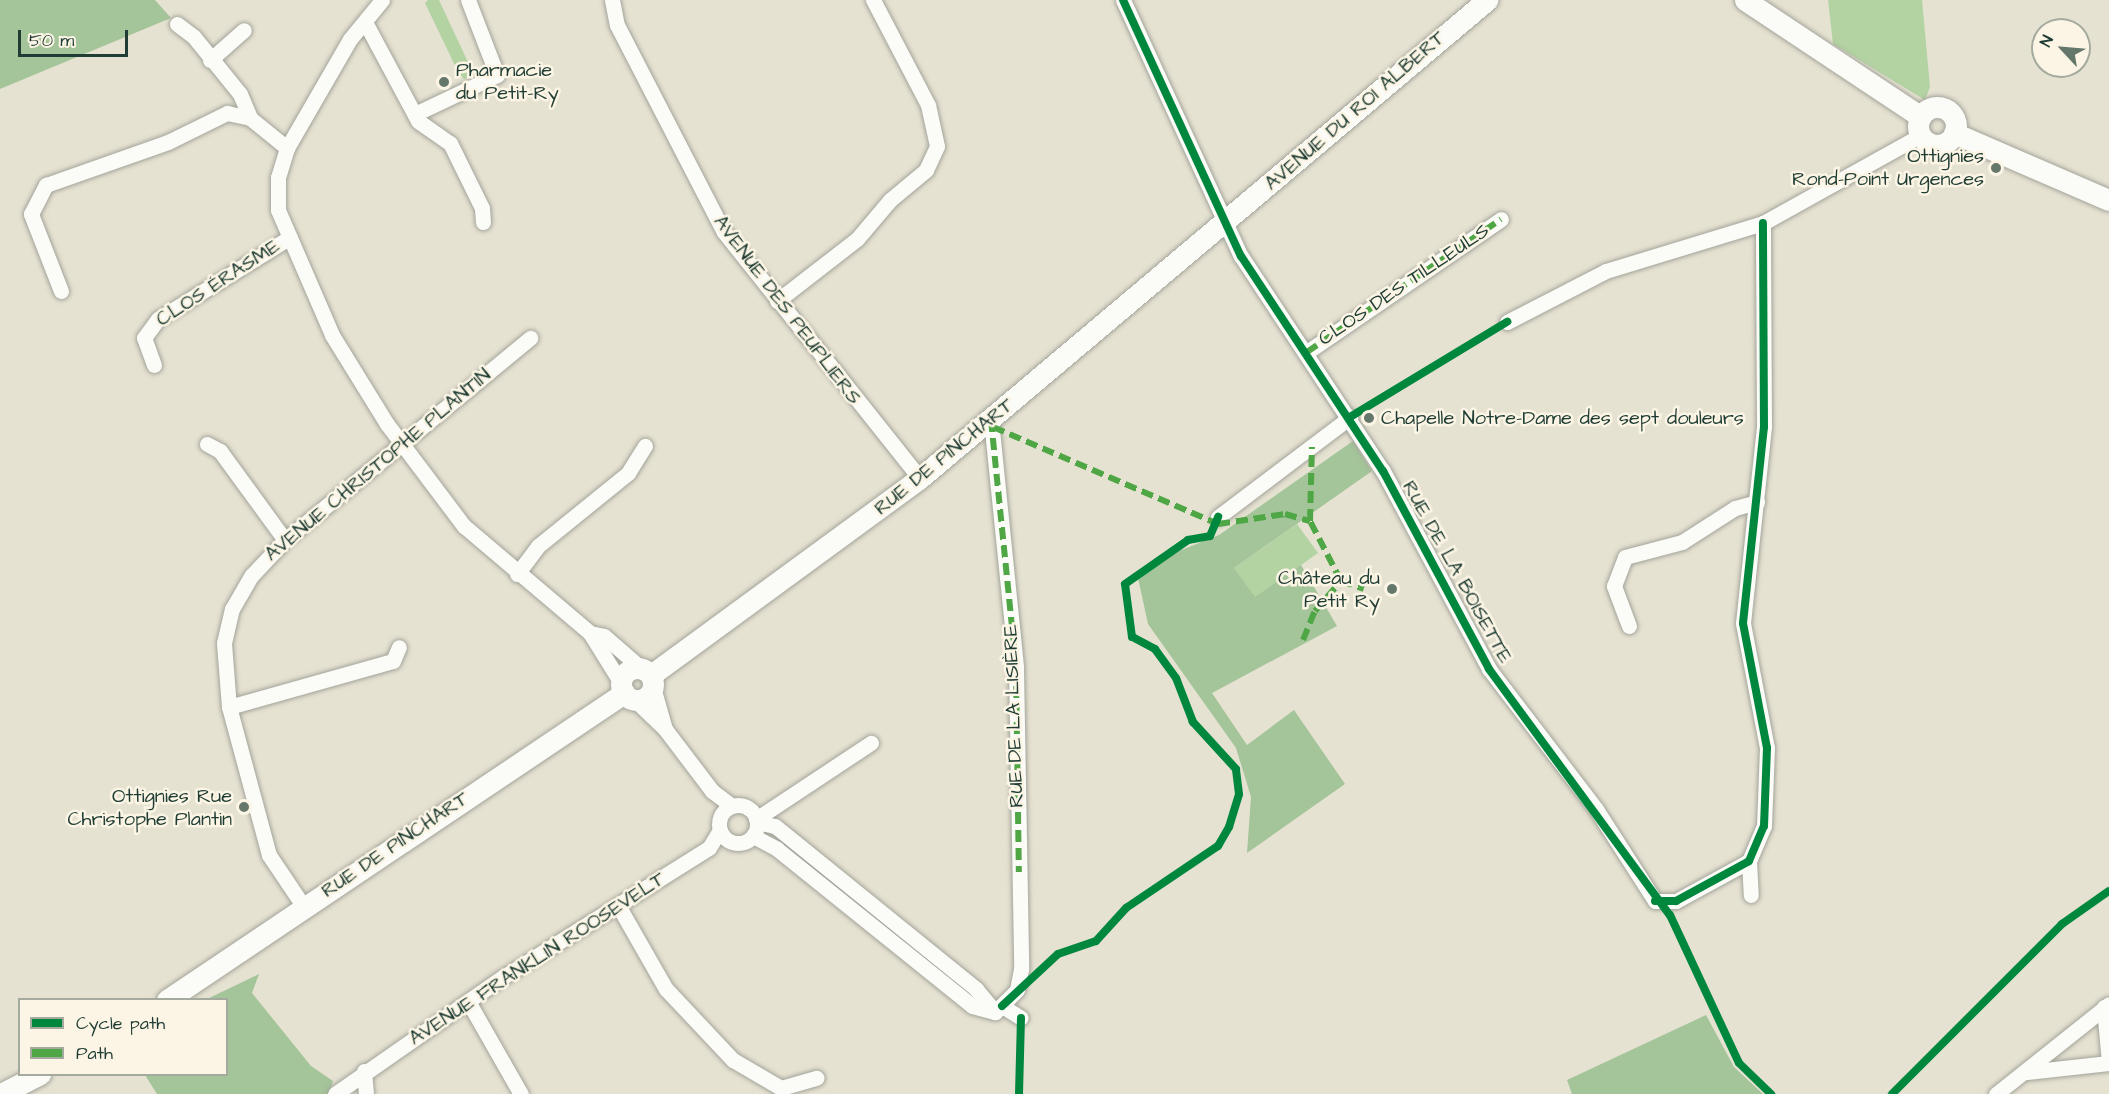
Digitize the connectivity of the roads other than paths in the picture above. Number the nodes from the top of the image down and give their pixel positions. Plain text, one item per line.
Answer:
1 (382, 0) edge
2 (468, 0) edge
3 (612, 0) edge
4 (873, 0) edge
5 (1123, 0) edge
6 (1487, 0) edge
7 (1745, 0) edge
8 (365, 21) junction
9 (177, 24) dead end
10 (244, 30) dead end
11 (210, 60) junction
12 (417, 113) junction
13 (250, 118) junction
14 (1921, 126) junction
15 (1954, 133) junction
16 (287, 148) junction
17 (2109, 200) edge
18 (1501, 219) dead end
19 (483, 222) dead end
20 (1763, 223) junction
21 (1225, 224) junction
22 (290, 237) junction
23 (61, 291) dead end
24 (777, 301) junction
25 (1508, 322) dead end
26 (530, 338) dead end
27 (1307, 352) junction
28 (154, 365) dead end
29 (1350, 417) junction
30 (991, 420) junction
31 (207, 444) dead end
32 (404, 444) junction
33 (645, 446) dead end
34 (920, 478) junction
35 (1757, 502) junction
36 (1218, 517) dead end
37 (285, 540) junction
38 (517, 574) junction
39 (1629, 626) dead end
40 (590, 633) junction
41 (399, 647) dead end
42 (648, 676) junction
43 (627, 692) junction
44 (229, 707) junction
45 (665, 729) junction
46 (871, 743) dead end
47 (779, 803) junction
48 (725, 817) junction
49 (754, 822) junction
50 (775, 826) junction
51 (732, 842) junction
52 (709, 848) junction
53 (1749, 861) junction
54 (1751, 895) dead end
55 (304, 907) junction
56 (619, 907) junction
57 (168, 998) edge
58 (469, 1003) junction
59 (2106, 1006) edge
60 (998, 1009) junction
61 (1021, 1018) dead end
62 (2109, 1063) edge
63 (364, 1071) junction
64 (2027, 1072) junction
65 (36, 1076) edge
66 (817, 1078) dead end
67 (1, 1094) edge
68 (335, 1094) edge
69 (366, 1094) edge
70 (521, 1094) edge
71 (1996, 1094) edge

1 - 8 street
2 - 12 street
3 - 24 street, AVENUE DES PEUPLIERS
4 - 24 street
5 - 21 street, RUE DE LA BOISETTE
6 - 21 main road, AVENUE DU ROI ALBERT
7 - 14 main road
8 - 12 street
8 - 16 street
9 - 11 street
10 - 11 street
11 - 13 street
12 - 19 street
13 - 16 street
13 - 23 street
14 - 15 main road
14 - 15 main road
14 - 20 street
15 - 17 main road
16 - 22 street
18 - 27 street, CLOS DES TILLEULS
20 - 25 street
20 - 35 street
21 - 27 street, RUE DE LA BOISETTE
21 - 30 main road, RUE DE PINCHART
22 - 28 street, CLOS ÉRASME
22 - 32 street
24 - 34 street, AVENUE DES PEUPLIERS
26 - 32 street, AVENUE CHRISTOPHE PLANTIN
27 - 29 street, RUE DE LA BOISETTE
29 - 36 street
29 - 53 street, RUE DE LA BOISETTE
30 - 34 main road, RUE DE PINCHART
30 - 60 street, RUE DE LA LISIÈRE
31 - 37 street
32 - 37 street, AVENUE CHRISTOPHE PLANTIN
32 - 38 street
33 - 38 street
34 - 42 main road, RUE DE PINCHART
35 - 39 street
35 - 53 street
37 - 44 street, AVENUE CHRISTOPHE PLANTIN
38 - 40 street
40 - 42 street
40 - 43 street
41 - 44 street
42 - 43 main road
42 - 43 main road
42 - 45 street
43 - 45 street
43 - 55 main road, RUE DE PINCHART
44 - 55 street, AVENUE CHRISTOPHE PLANTIN
45 - 48 street
46 - 47 street
47 - 49 street
47 - 50 street
48 - 49 street
48 - 51 street
48 - 52 street, AVENUE FRANKLIN ROOSEVELT
49 - 50 street
49 - 51 street, AVENUE FRANKLIN ROOSEVELT
49 - 60 street
50 - 60 street
51 - 52 street, AVENUE FRANKLIN ROOSEVELT
52 - 56 street, AVENUE FRANKLIN ROOSEVELT
53 - 54 street
55 - 57 main road, RUE DE PINCHART
56 - 58 street, AVENUE FRANKLIN ROOSEVELT
56 - 66 street
58 - 63 street, AVENUE FRANKLIN ROOSEVELT
58 - 70 street
59 - 62 street
59 - 64 street
60 - 61 street
62 - 64 street
63 - 68 street, AVENUE FRANKLIN ROOSEVELT
63 - 69 street
64 - 71 street
65 - 67 main road

